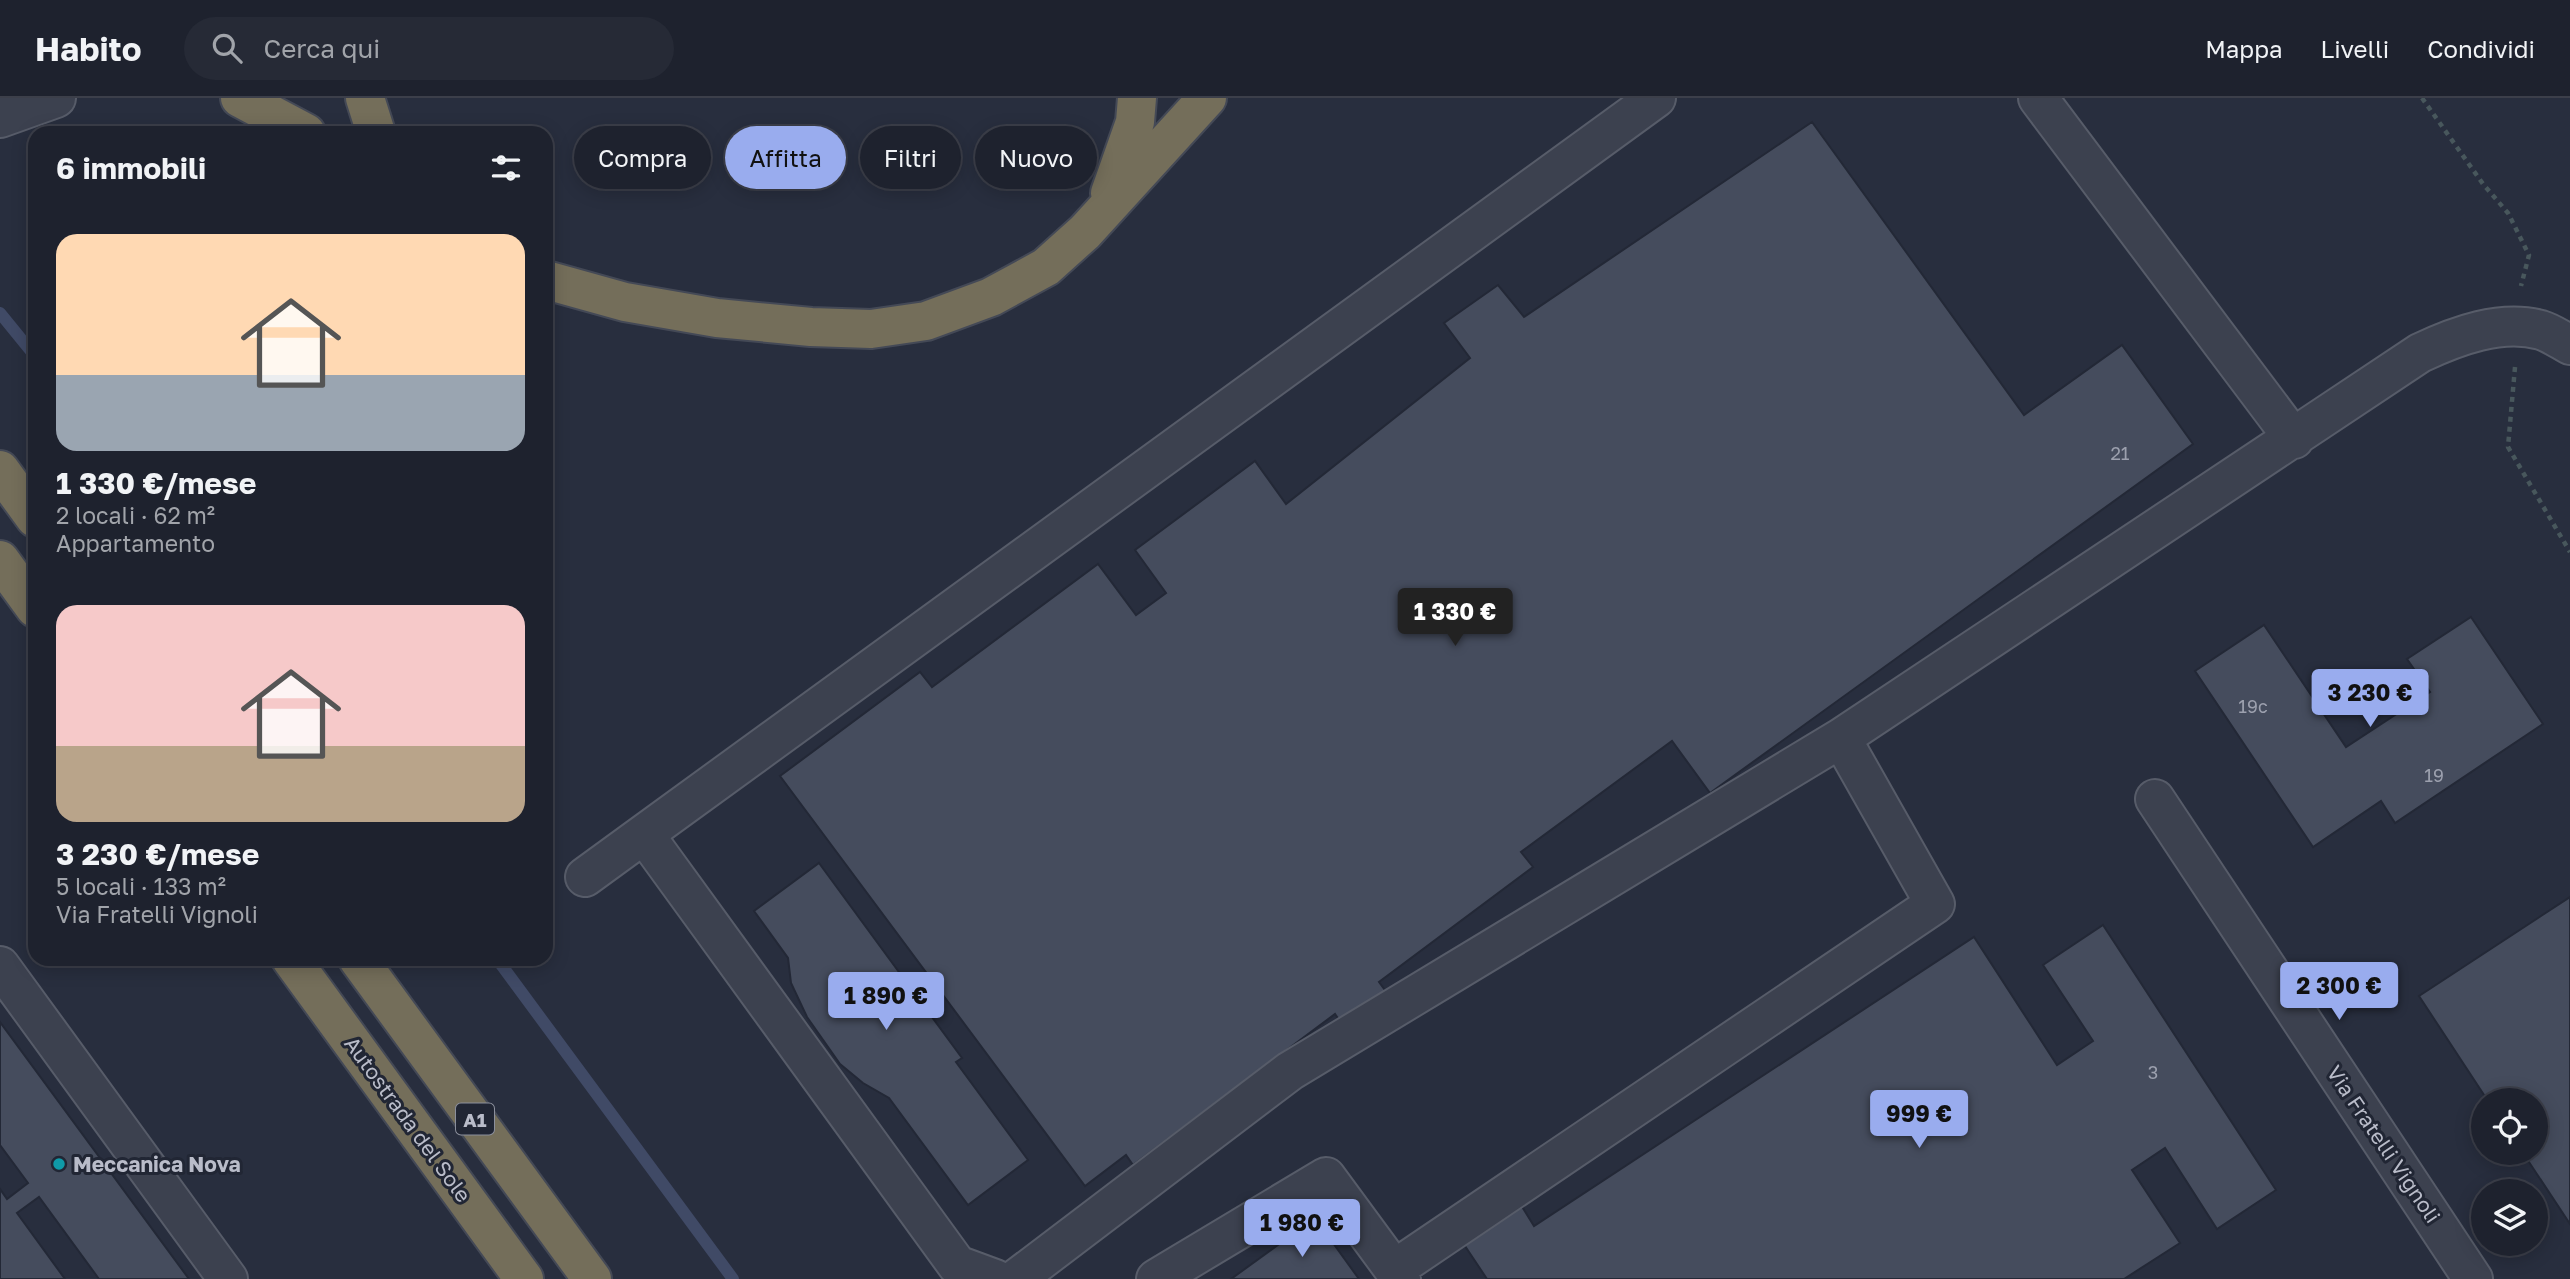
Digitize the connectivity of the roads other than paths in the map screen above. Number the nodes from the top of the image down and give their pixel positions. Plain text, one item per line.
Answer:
1 (4, 98) edge
2 (56, 98) edge
3 (240, 98) edge
4 (365, 98) edge
5 (1138, 98) edge
6 (1207, 98) edge
7 (1656, 98) edge
8 (2038, 98) edge
9 (0, 104) edge
10 (0, 118) edge
11 (293, 126) edge
12 (374, 126) edge
13 (1105, 208) junction
14 (553, 282) edge
15 (2570, 345) edge
16 (2294, 439) junction
17 (0, 470) edge
18 (28, 508) edge
19 (0, 560) edge
20 (28, 598) edge
21 (1841, 737) junction
22 (2155, 799) dead end
23 (644, 834) junction
24 (585, 877) dead end
25 (296, 966) edge
26 (363, 966) edge
27 (0, 967) edge
28 (1398, 1274) edge
29 (228, 1279) edge
30 (524, 1279) edge
31 (592, 1279) edge
32 (995, 1279) edge
33 (1016, 1279) edge
34 (1156, 1279) edge
35 (2473, 1279) edge

1 - 9 street
2 - 10 street
3 - 11 highway
4 - 12 highway
5 - 13 highway
6 - 13 highway
7 - 23 street
8 - 16 street
13 - 14 highway
15 - 16 street
16 - 21 street
17 - 18 highway
19 - 20 highway
21 - 28 street
21 - 33 street
22 - 35 street, Via Fratelli Vignoli
23 - 24 street
23 - 32 street
25 - 30 highway, Autostrada del Sole / A1
26 - 31 highway, A1
27 - 29 street
28 - 34 street

